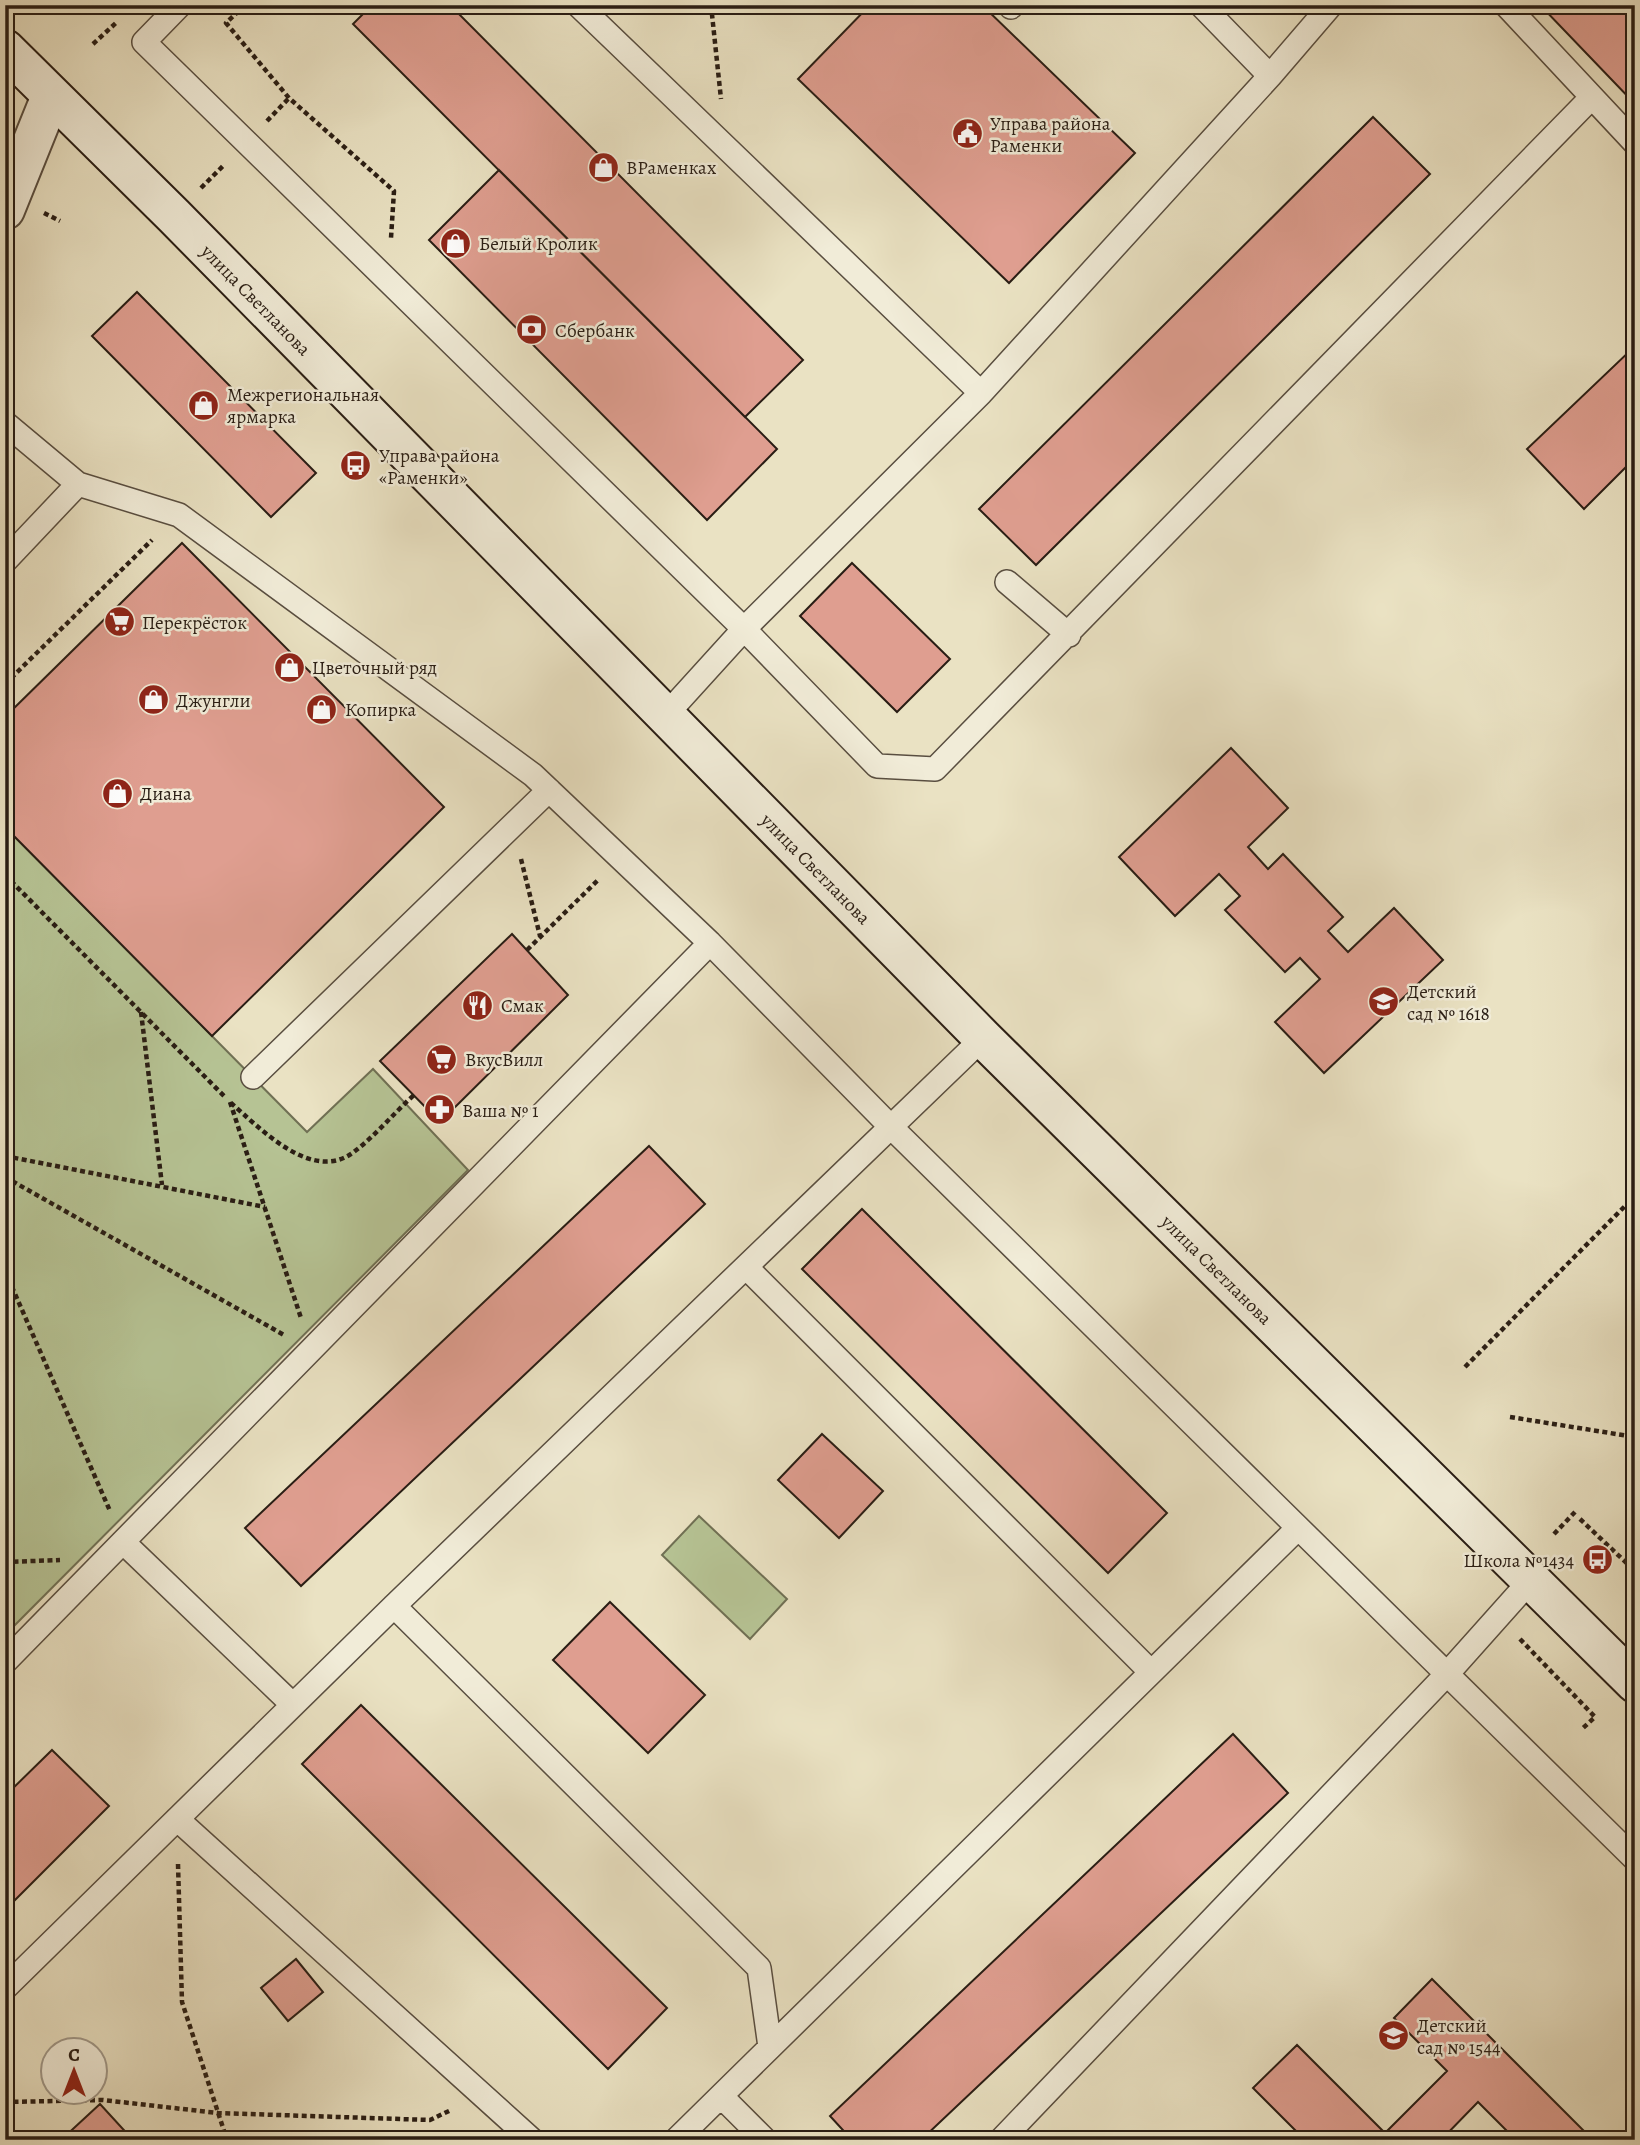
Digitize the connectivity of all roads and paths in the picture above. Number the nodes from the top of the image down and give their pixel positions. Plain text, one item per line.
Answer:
1 (180, 5) edge
2 (244, 5) edge
3 (578, 5) edge
4 (712, 5) edge
5 (1201, 5) edge
6 (1331, 5) edge
7 (1506, 5) edge
8 (5, 49) edge
9 (1270, 76) junction
10 (51, 96) junction
11 (289, 99) junction
12 (1591, 99) junction
13 (246, 143) junction
14 (1635, 143) edge
15 (725, 145) junction
16 (5, 210) edge
17 (174, 216) junction
18 (391, 245) dead end
19 (981, 393) junction
20 (5, 423) edge
21 (78, 484) junction
22 (178, 514) junction
23 (5, 561) edge
24 (1007, 582) dead end
25 (744, 629) junction
26 (1069, 635) junction
27 (5, 684) edge
28 (665, 716) junction
29 (549, 790) junction
30 (513, 825) junction
31 (620, 858) junction
32 (5, 875) edge
33 (540, 937) junction
34 (710, 943) junction
35 (527, 950) dead end
36 (141, 1012) junction
37 (983, 1038) junction
38 (253, 1077) joint
39 (414, 1095) dead end
40 (230, 1102) junction
41 (891, 1127) junction
42 (5, 1156) edge
43 (5, 1177) edge
44 (162, 1185) junction
45 (1635, 1196) edge
46 (265, 1207) junction
47 (746, 1267) junction
48 (5, 1271) edge
49 (312, 1351) junction
50 (1465, 1367) dead end
51 (1510, 1417) dead end
52 (1633, 1436) edge
53 (1575, 1512) dead end
54 (1580, 1519) dead end
55 (1298, 1528) junction
56 (1554, 1534) dead end
57 (124, 1543) junction
58 (1635, 1571) edge
59 (1531, 1580) junction
60 (394, 1606) junction
61 (1527, 1632) dead end
62 (5, 1662) edge
63 (1151, 1672) junction
64 (1447, 1674) junction
65 (1635, 1683) edge
66 (293, 1705) junction
67 (1581, 1729) dead end
68 (177, 1819) junction
69 (1635, 1859) edge
70 (5, 1988) edge
71 (770, 2047) junction
72 (484, 2096) junction
73 (721, 2096) junction
74 (5, 2102) edge
75 (218, 2113) junction
76 (227, 2140) edge
77 (533, 2140) edge
78 (676, 2140) edge
79 (765, 2140) edge
80 (1002, 2140) edge

1 - 13 lane
2 - 11 path
3 - 15 lane
4 - 15 path
5 - 9 lane
6 - 9 lane
7 - 12 lane
8 - 10 street, улица Светланова
9 - 19 lane
10 - 16 street
10 - 17 street, улица Светланова
11 - 13 path
11 - 18 path
12 - 14 lane
12 - 26 lane
13 - 17 path
13 - 25 lane
15 - 19 lane
17 - 28 street, улица Светланова
19 - 25 lane
20 - 21 lane
21 - 22 lane
21 - 23 lane
22 - 27 path
22 - 29 lane
24 - 26 lane
25 - 26 lane
25 - 28 lane
28 - 37 street, улица Светланова
29 - 30 lane
29 - 31 lane
30 - 33 path
30 - 38 lane
31 - 33 path
31 - 34 lane
32 - 36 path
33 - 35 path
34 - 41 lane
34 - 49 lane
36 - 40 path
36 - 44 path
37 - 41 lane
37 - 59 street, улица Светланова
38 - 40 path
39 - 40 path
40 - 46 path
41 - 47 lane
41 - 55 lane
42 - 44 path
43 - 49 path
44 - 46 path
45 - 50 path
46 - 49 path
47 - 60 lane
47 - 63 lane
48 - 57 path
49 - 57 lane
51 - 52 path
53 - 56 path
54 - 58 path
55 - 63 lane
55 - 64 lane
57 - 62 lane
57 - 66 lane
59 - 64 lane
59 - 65 street, улица Светланова
60 - 66 lane
60 - 71 lane
61 - 67 path
63 - 71 lane
64 - 69 lane
64 - 80 lane
66 - 68 lane
68 - 70 lane
68 - 72 lane
68 - 75 path
71 - 73 lane
72 - 75 path
72 - 77 lane
73 - 78 lane
73 - 79 lane
74 - 75 path
75 - 76 path

